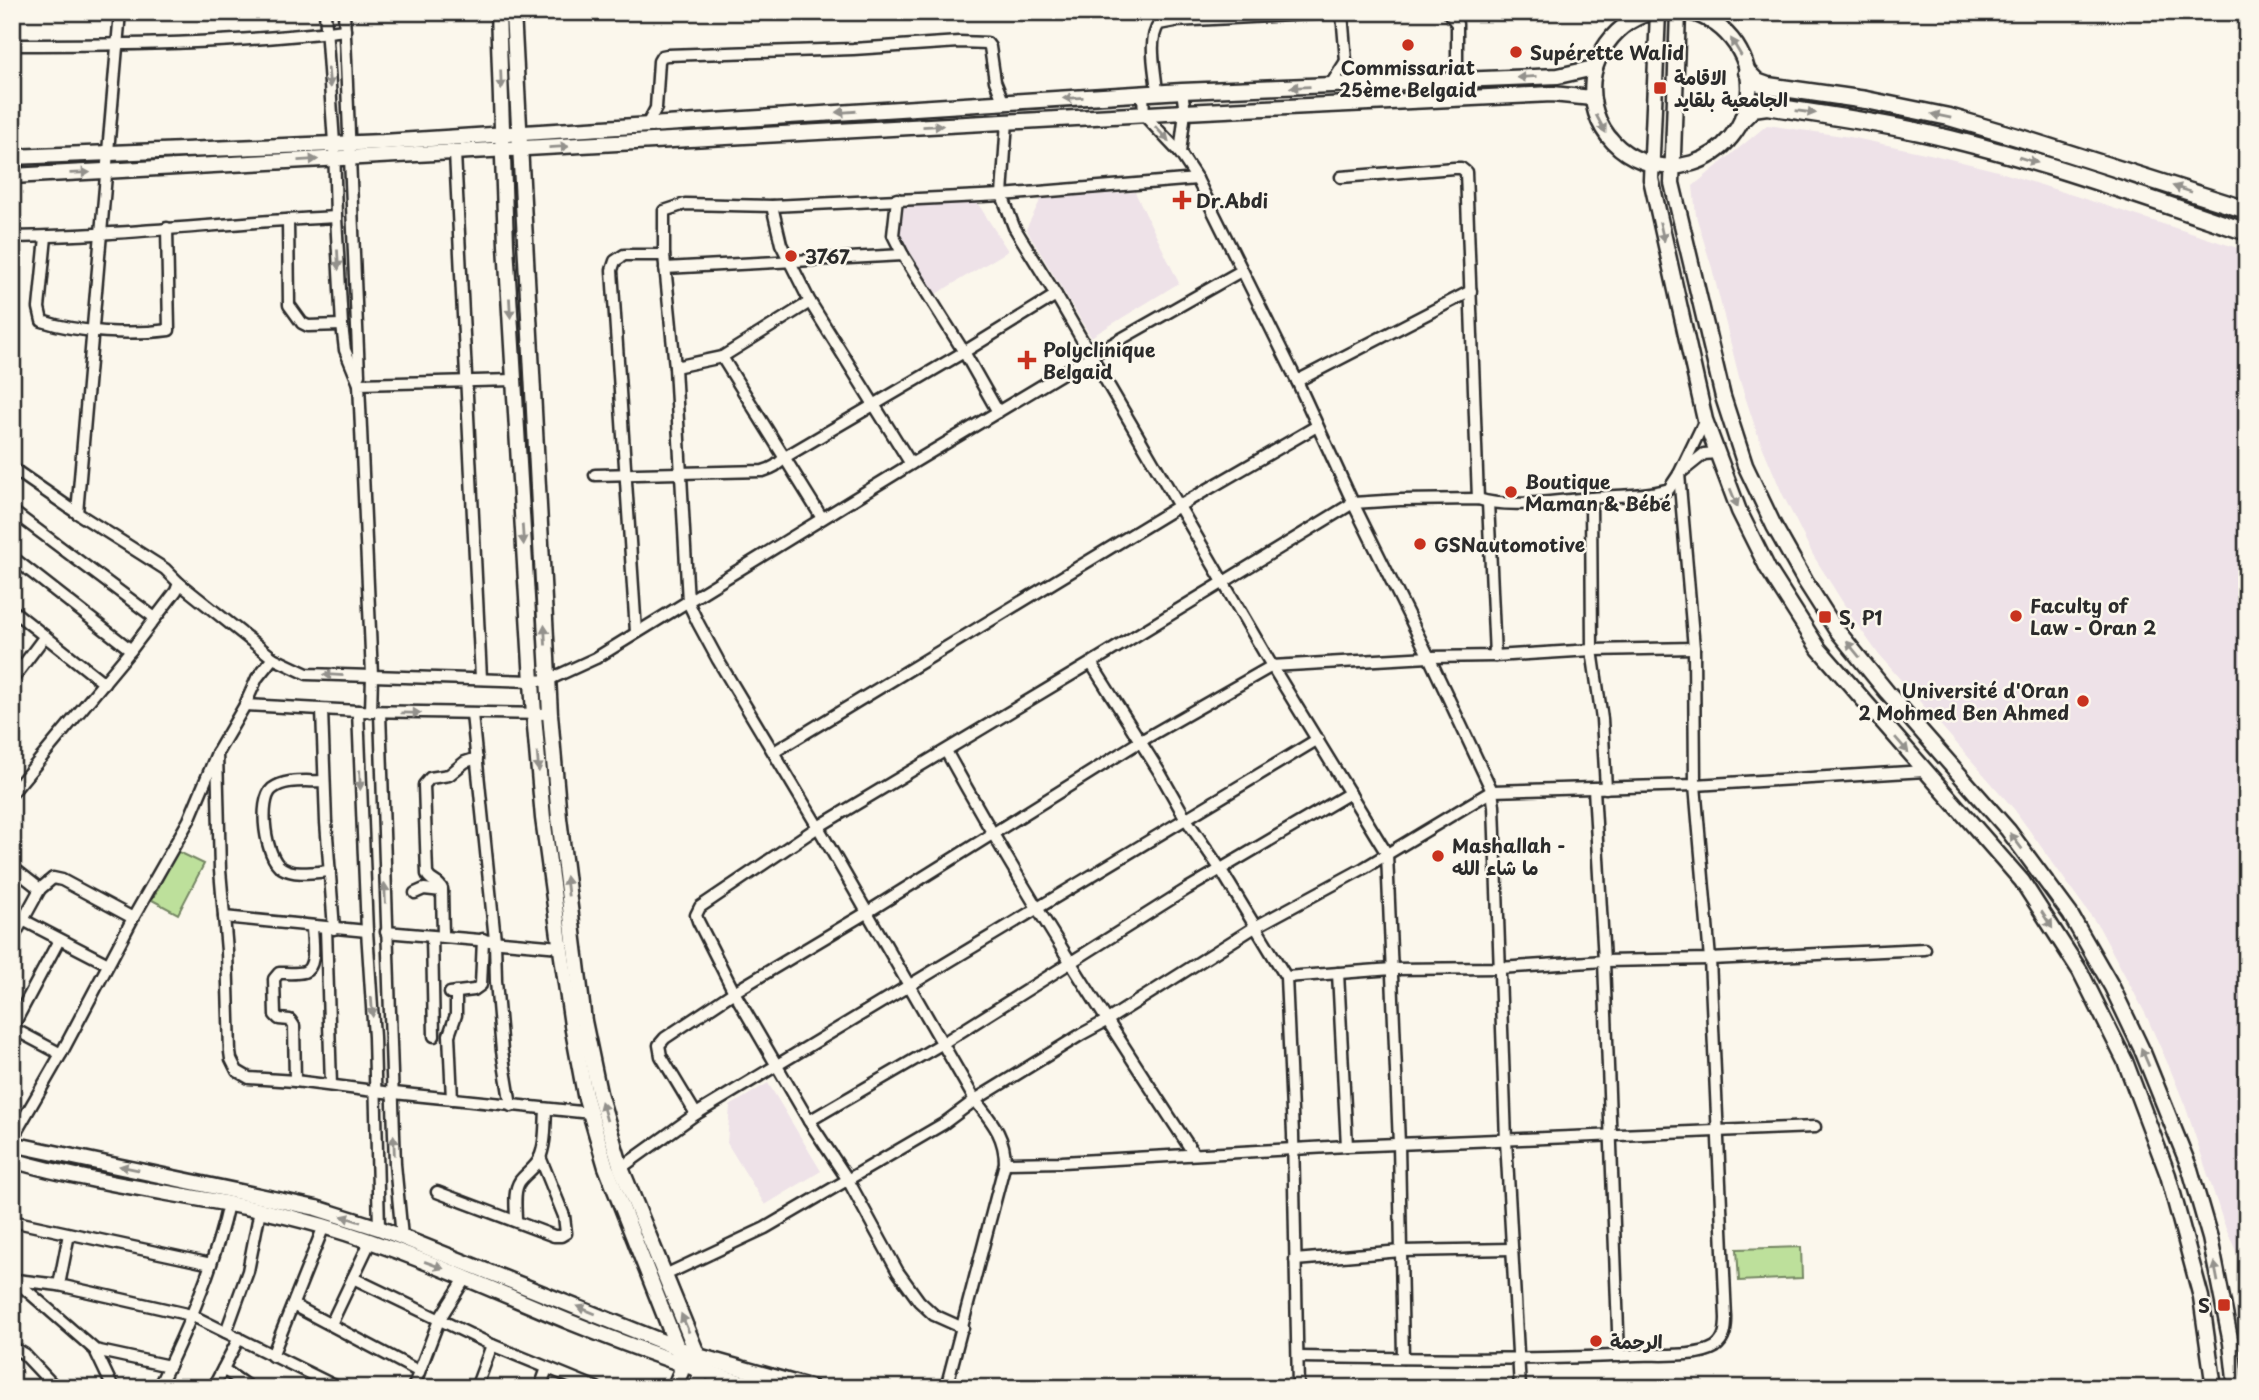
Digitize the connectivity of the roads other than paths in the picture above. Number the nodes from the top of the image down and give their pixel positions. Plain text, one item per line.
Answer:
1 (120, 12) edge
2 (325, 12) edge
3 (344, 12) edge
4 (498, 12) edge
5 (513, 12) edge
6 (1348, 12) edge
7 (1448, 12) edge
8 (1651, 12) edge
9 (1658, 12) edge
10 (1678, 12) edge
11 (1689, 12) edge
12 (1342, 13) edge
13 (345, 30) junction
14 (326, 32) junction
15 (12, 45) edge
16 (117, 45) junction
17 (1346, 61) junction
18 (1594, 68) junction
19 (1748, 72) junction
20 (1457, 80) junction
21 (1362, 85) junction
22 (1330, 86) junction
23 (1182, 91) junction
24 (1150, 93) junction
25 (1592, 98) junction
26 (995, 102) junction
27 (656, 108) junction
28 (1185, 112) junction
29 (1144, 115) junction
30 (1743, 118) junction
31 (1007, 121) junction
32 (668, 124) junction
33 (647, 125) junction
34 (519, 133) junction
35 (503, 142) junction
36 (334, 143) junction
37 (250, 148) junction
38 (519, 149) junction
39 (108, 153) junction
40 (345, 153) junction
41 (455, 153) junction
42 (1180, 153) junction
43 (12, 157) edge
44 (251, 163) junction
45 (1650, 164) junction
46 (1672, 167) junction
47 (106, 172) junction
48 (12, 176) edge
49 (1341, 177) dead end
50 (1197, 179) junction
51 (1002, 195) junction
52 (897, 199) junction
53 (772, 206) junction
54 (2247, 210) edge
55 (336, 218) junction
56 (288, 220) junction
57 (167, 228) junction
58 (2247, 232) edge
59 (100, 235) junction
60 (12, 237) edge
61 (46, 237) junction
62 (664, 255) junction
63 (903, 255) junction
64 (789, 260) junction
65 (665, 268) junction
66 (1241, 271) junction
67 (1471, 291) junction
68 (1056, 295) junction
69 (810, 302) junction
70 (342, 325) junction
71 (92, 329) junction
72 (964, 352) junction
73 (1091, 356) junction
74 (722, 357) junction
75 (675, 367) junction
76 (466, 380) junction
77 (513, 380) junction
78 (1297, 381) junction
79 (359, 384) junction
80 (874, 403) junction
81 (998, 412) junction
82 (1705, 420) junction
83 (1317, 426) junction
84 (1716, 453) junction
85 (785, 457) junction
86 (911, 464) junction
87 (12, 468) edge
88 (680, 474) junction
89 (1679, 474) junction
90 (595, 475) dead end
91 (626, 476) junction
92 (1591, 498) junction
93 (1483, 501) junction
94 (1353, 503) junction
95 (1179, 506) junction
96 (12, 511) edge
97 (77, 513) junction
98 (822, 518) junction
99 (12, 557) edge
100 (1223, 581) junction
101 (179, 583) junction
102 (688, 602) junction
103 (12, 610) edge
104 (155, 618) junction
105 (636, 632) junction
106 (45, 636) junction
107 (1694, 648) junction
108 (131, 650) junction
109 (1592, 650) junction
110 (1494, 656) junction
111 (1429, 657) junction
112 (273, 658) junction
113 (1091, 663) junction
114 (1272, 666) junction
115 (372, 675) junction
116 (481, 678) junction
117 (12, 680) edge
118 (548, 680) junction
119 (532, 681) junction
120 (104, 683) junction
121 (245, 705) junction
122 (322, 710) junction
123 (358, 712) junction
124 (376, 712) junction
125 (472, 714) junction
126 (550, 714) junction
127 (534, 715) junction
128 (1318, 739) junction
129 (1139, 742) junction
130 (946, 751) junction
131 (774, 752) junction
132 (217, 753) junction
133 (477, 758) junction
134 (1925, 771) junction
135 (324, 781) junction
136 (1695, 785) junction
137 (1600, 788) junction
138 (13, 790) edge
139 (1492, 791) junction
140 (1350, 793) junction
141 (1186, 819) junction
142 (818, 827) junction
143 (992, 834) junction
144 (1387, 853) junction
145 (12, 867) edge
146 (1221, 870) junction
147 (330, 871) junction
148 (40, 889) junction
149 (442, 891) junction
150 (415, 893) dead end
151 (1037, 907) junction
152 (866, 913) junction
153 (224, 917) junction
154 (133, 918) junction
155 (23, 920) junction
156 (312, 927) junction
157 (1255, 927) junction
158 (330, 929) junction
159 (367, 931) junction
160 (386, 932) junction
161 (438, 936) junction
162 (483, 939) junction
163 (12, 940) edge
164 (59, 940) junction
165 (495, 940) junction
166 (561, 947) junction
167 (1925, 949) dead end
168 (1710, 959) junction
169 (1604, 961) junction
170 (1070, 962) junction
171 (108, 964) junction
172 (1499, 968) junction
173 (1392, 969) junction
174 (1338, 973) junction
175 (1286, 977) junction
176 (909, 985) junction
177 (734, 992) junction
178 (1107, 1021) junction
179 (12, 1028) edge
180 (434, 1036) dead end
181 (943, 1043) junction
182 (61, 1054) junction
183 (777, 1065) junction
184 (295, 1081) junction
185 (331, 1085) junction
186 (374, 1091) junction
187 (393, 1093) junction
188 (452, 1099) junction
189 (975, 1100) junction
190 (511, 1106) junction
191 (546, 1109) junction
192 (591, 1113) junction
193 (696, 1114) junction
194 (809, 1121) junction
195 (1815, 1127) dead end
196 (1717, 1130) junction
197 (1609, 1136) junction
198 (1506, 1140) junction
199 (12, 1141) edge
200 (1399, 1144) junction
201 (1347, 1146) junction
202 (1293, 1149) junction
203 (1194, 1154) junction
204 (540, 1157) junction
205 (12, 1160) edge
206 (1005, 1163) junction
207 (621, 1168) junction
208 (848, 1180) junction
209 (437, 1192) dead end
210 (228, 1204) junction
211 (260, 1210) junction
212 (516, 1220) junction
213 (12, 1222) edge
214 (324, 1226) junction
215 (379, 1228) junction
216 (69, 1234) junction
217 (402, 1237) junction
218 (370, 1242) junction
219 (1512, 1249) junction
220 (1401, 1251) junction
221 (1296, 1260) junction
222 (211, 1264) junction
223 (665, 1275) junction
224 (466, 1277) junction
225 (353, 1278) junction
226 (14, 1280) edge
227 (59, 1285) junction
228 (293, 1305) junction
229 (191, 1315) junction
230 (439, 1320) junction
231 (331, 1324) junction
232 (963, 1328) junction
233 (226, 1332) junction
234 (239, 1338) junction
235 (492, 1345) junction
236 (12, 1347) edge
237 (677, 1347) junction
238 (95, 1350) junction
239 (272, 1356) junction
240 (698, 1356) junction
241 (1619, 1356) junction
242 (1298, 1357) junction
243 (1403, 1358) junction
244 (1519, 1360) junction
245 (681, 1365) junction
246 (169, 1366) junction
247 (547, 1368) junction
248 (223, 1369) junction
249 (418, 1371) junction
250 (701, 1371) junction
251 (56, 1388) edge
252 (113, 1388) edge
253 (158, 1388) edge
254 (213, 1388) edge
255 (250, 1388) edge
256 (339, 1388) edge
257 (413, 1388) edge
258 (476, 1388) edge
259 (540, 1388) edge
260 (597, 1388) edge
261 (674, 1388) edge
262 (697, 1388) edge
263 (760, 1388) edge
264 (812, 1388) edge
265 (946, 1388) edge
266 (1298, 1388) edge
267 (1520, 1388) edge
268 (2214, 1388) edge
269 (2236, 1388) edge

1 - 16 street
2 - 14 street
3 - 13 street
4 -> 35 main road
5 - 34 main road
6 - 12 street
7 - 20 street
8 - 18 main road
9 - 45 main road
10 - 46 main road
19 -> 11 main road
12 - 17 street
12 - 24 street
13 - 14 street
13 - 40 street
14 - 16 street
14 -> 36 street
15 - 16 street
16 - 39 street
17 - 21 street
17 - 22 street
18 -> 20 main road
18 - 25 main road
19 - 30 main road
54 -> 19 highway
20 - 21 main road
21 - 22 main road
22 -> 23 main road
23 - 24 main road
23 - 28 street
24 -> 26 main road
24 - 29 street
25 - 28 main road
25 -> 45 main road
26 - 27 street
26 -> 32 main road
27 - 32 street
27 - 33 street
28 - 29 main road
28 - 42 street
29 - 31 main road
29 -> 42 street
30 - 46 main road
30 -> 58 highway
38 -> 31 main road
31 - 51 street
32 - 33 main road
33 - 34 main road
34 - 35 main road
34 - 38 main road
35 - 38 main road
35 - 40 main road
35 - 41 main road
35 -> 77 main road
36 - 37 main road
36 - 40 main road
37 - 39 main road
37 - 44 main road
118 -> 38 main road
39 - 43 main road
39 - 47 street
40 - 41 main road
44 -> 40 main road
40 - 55 street
40 - 79 street
41 - 76 street
42 - 50 street
44 - 47 main road
45 - 46 main road
45 -> 82 main road
269 -> 46 main road
48 -> 47 main road
47 - 59 street
49 - 67 street
50 - 51 street
50 - 66 street
51 - 52 street
51 - 68 street
52 - 53 street
52 - 63 street
53 - 62 street
53 - 64 street
55 - 56 street
55 -> 70 street
56 - 57 street
56 - 70 street
57 - 59 street
57 - 71 street
59 - 61 street
59 - 71 street
60 - 61 street
61 - 71 street
62 - 65 street
62 - 91 street
63 - 64 street
63 - 72 street
64 - 65 street
64 - 69 street
65 - 75 street
66 - 73 street
66 - 78 street
67 - 78 street
67 - 93 street
68 - 72 street
68 - 73 street
69 - 74 street
69 - 80 street
70 - 79 street
71 - 97 street
72 - 80 street
72 - 81 street
73 - 81 street
73 - 95 street
74 - 75 street
74 - 85 street
75 - 88 street
76 - 77 street
76 - 79 street
76 - 116 street
77 -> 119 main road
78 - 83 street
79 - 115 street
80 - 85 street
80 - 86 street
81 - 86 street
82 - 84 main road
82 - 89 street
83 - 94 street
83 - 95 street
84 - 89 street
84 -> 134 main road
85 - 88 street
85 - 98 street
86 - 98 street
87 - 97 street
88 - 91 street
88 - 102 street
89 - 92 street
89 - 107 street
90 - 91 street
91 - 105 street
92 - 93 street
92 - 109 street
93 - 94 street
93 - 110 street
94 - 100 street
94 - 111 street
95 - 100 street
95 - 131 street
96 - 104 street
97 - 101 street
98 - 102 street
99 - 108 street
100 - 113 street
100 - 114 street
101 - 104 street
101 - 112 street
102 - 105 street
102 - 131 street
103 - 106 street
104 - 108 street
105 - 118 street
106 - 117 street
106 - 120 street
107 - 109 street
107 - 136 street
108 - 120 street
109 - 110 street
109 - 137 street
110 - 111 street
111 - 114 street
111 - 139 street
115 -> 112 street
112 - 121 street
113 - 129 street
113 - 130 street
114 - 128 street
114 - 129 street
115 - 116 street
115 - 124 street
116 - 119 street
118 - 119 street
118 - 126 main road
119 - 127 main road
120 - 138 street
121 - 122 street
121 - 132 street
122 - 123 street
122 - 135 street
123 - 124 street
123 -> 159 street
124 -> 125 street
160 -> 124 street
125 - 127 street
125 - 133 street
126 - 127 street
207 -> 126 main road
127 -> 166 main road
128 - 140 street
128 - 141 street
129 - 141 street
129 - 143 street
130 - 142 street
130 - 143 street
131 - 142 street
132 - 153 street
132 - 154 street
133 - 149 street
133 - 165 street
134 - 136 street
134 -> 268 main road
135 - 147 street
135 - 147 street
136 - 137 street
136 - 168 street
137 - 139 street
137 - 169 street
139 - 144 street
139 - 172 street
140 - 144 street
140 - 146 street
141 - 146 street
141 - 151 street
142 - 152 street
142 - 177 street
143 - 151 street
143 - 152 street
144 - 157 street
144 - 173 street
145 - 148 street
146 - 157 street
146 - 170 street
147 - 158 street
148 - 154 street
148 - 155 street
149 - 150 street
149 - 161 street
151 - 170 street
151 - 176 street
152 - 176 street
152 - 177 street
153 - 156 street
153 - 184 street
154 - 171 street
155 - 163 street
155 - 164 street
156 - 158 street
156 - 184 street
157 - 175 street
157 - 178 street
158 - 159 street
158 - 185 street
159 -> 186 street
160 - 161 street
160 - 187 street
161 - 162 street
161 - 180 street
162 - 165 street
162 - 188 street
164 - 171 street
164 - 179 street
165 - 166 street
165 - 190 street
166 - 192 main road
167 - 168 street
168 - 169 street
168 - 196 street
169 - 172 street
169 - 197 street
170 - 178 street
170 - 181 street
171 - 182 street
172 - 173 street
172 - 198 street
173 - 174 street
173 - 200 street
174 - 175 street
174 - 201 street
175 - 202 street
176 - 181 street
176 - 183 street
177 - 183 street
177 - 193 street
178 - 189 street
178 - 203 street
179 - 182 street
181 - 189 street
181 - 194 street
182 - 199 street
183 - 193 street
183 - 194 street
184 - 185 street
185 - 186 street
186 - 187 street
186 - 215 street
187 - 188 street
217 -> 187 street
188 - 190 street
189 - 206 street
189 - 208 street
190 - 191 street
191 - 192 street
191 - 204 street
192 - 237 main road
193 - 207 street
194 - 208 street
195 - 196 street
196 - 197 street
196 - 241 street
197 - 198 street
197 - 241 street
198 - 200 street
198 - 219 street
215 -> 199 main road
200 - 201 street
200 - 220 street
201 - 202 street
202 - 203 street
202 - 221 street
203 - 206 street
204 - 212 street
204 - 212 street
205 - 210 main road
206 - 232 street
207 - 223 main road
208 - 223 street
208 - 232 street
209 - 212 street
210 - 211 main road
210 - 222 street
211 - 214 main road
211 - 233 street
213 - 216 street
214 - 218 main road
214 - 228 street
215 - 217 main road
216 - 222 street
216 - 227 street
237 -> 217 main road
218 -> 224 main road
218 - 225 street
219 - 220 street
219 - 244 street
220 - 221 street
220 - 243 street
221 - 242 street
222 - 229 street
240 -> 223 main road
224 - 230 street
224 - 245 main road
225 - 230 street
225 - 231 street
226 - 227 street
226 - 238 street
227 - 229 street
228 - 231 street
228 - 239 street
229 - 233 street
229 - 246 street
230 - 235 street
230 - 249 street
231 - 249 street
232 - 265 street
233 - 234 street
234 - 239 street
234 - 248 street
235 - 247 street
235 - 258 street
236 - 251 street
237 - 240 main road
237 - 245 main road
238 - 246 street
238 - 252 street
239 - 256 street
240 - 250 main road
240 - 264 main road
241 - 244 street
242 - 243 street
242 - 266 street
243 - 244 street
244 - 267 street
245 - 250 main road
245 - 261 main road
246 - 253 street
247 - 259 street
247 - 260 street
248 - 254 street
248 - 255 street
249 - 257 street
250 - 262 main road
250 - 263 main road

